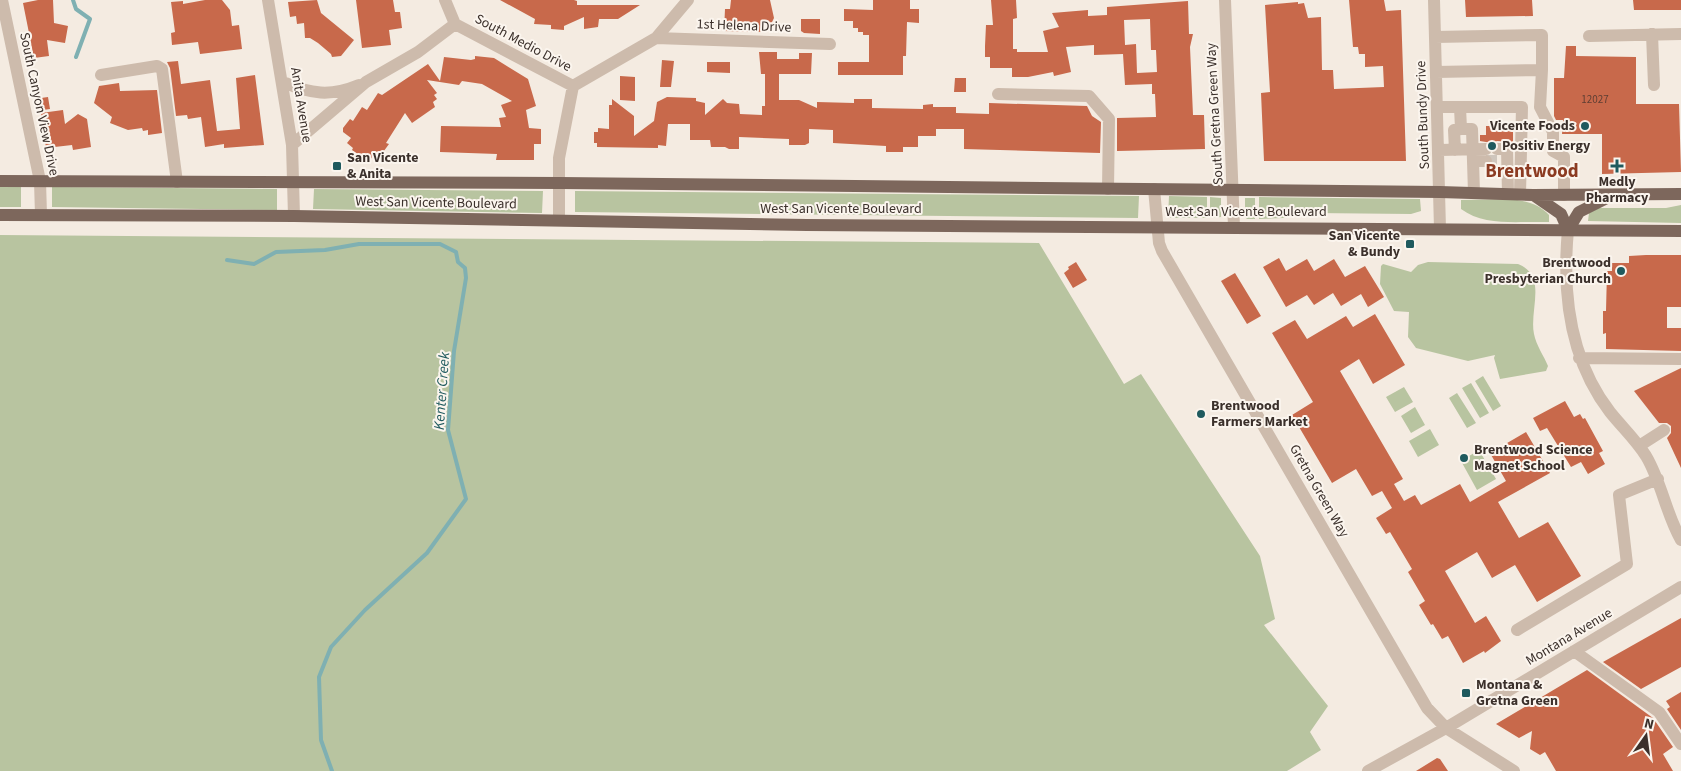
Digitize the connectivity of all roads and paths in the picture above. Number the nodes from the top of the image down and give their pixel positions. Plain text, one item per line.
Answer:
1 (2, 0) edge
2 (268, 0) edge
3 (445, 0) edge
4 (688, 0) edge
5 (1225, 0) edge
6 (1434, 0) edge
7 (455, 24) junction
8 (1652, 34) junction
9 (1681, 34) edge
10 (1435, 36) junction
11 (1589, 36) dead end
12 (656, 38) junction
13 (830, 44) dead end
14 (1542, 70) junction
15 (1436, 72) junction
16 (101, 75) dead end
17 (283, 82) junction
18 (366, 82) junction
19 (1654, 85) dead end
20 (573, 86) junction
21 (998, 94) dead end
22 (1438, 107) junction
23 (1460, 107) junction
24 (1522, 107) junction
25 (1540, 107) junction
26 (1461, 129) junction
27 (292, 145) junction
28 (1439, 150) junction
29 (1455, 150) junction
30 (1489, 156) junction
31 (0, 181) edge
32 (40, 182) junction
33 (177, 182) junction
34 (560, 183) junction
35 (294, 184) junction
36 (1108, 189) junction
37 (1154, 189) junction
38 (1233, 189) junction
39 (1440, 192) junction
40 (1474, 193) junction
41 (1520, 194) junction
42 (1681, 194) edge
43 (1564, 195) junction
44 (1613, 195) junction
45 (0, 215) edge
46 (41, 215) junction
47 (294, 216) junction
48 (559, 220) junction
49 (1157, 226) junction
50 (1234, 227) junction
51 (1440, 229) junction
52 (1568, 230) junction
53 (1681, 231) edge
54 (1579, 358) junction
55 (1681, 359) edge
56 (1664, 430) dead end
57 (1639, 446) junction
58 (1658, 479) junction
59 (1681, 540) edge
60 (1681, 587) edge
61 (1517, 630) dead end
62 (1574, 651) junction
63 (1446, 728) junction
64 (1681, 744) edge
65 (1368, 771) edge
66 (1514, 771) edge

1 - 32 street, South Canyon View Drive
2 - 17 street, Anita Avenue
3 - 7 street, South Medio Drive
4 - 12 street
5 - 38 street, South Gretna Green Way
6 - 10 street, South Bundy Drive
7 - 18 street
7 - 20 street, South Medio Drive
8 - 9 street
8 - 11 street
8 - 19 street
10 - 14 street
10 - 15 street, South Bundy Drive
12 - 13 street, 1st Helena Drive
12 - 20 street
14 - 15 street
14 - 25 street
15 - 22 street, South Bundy Drive
16 - 33 street
17 - 18 street
17 - 27 street, Anita Avenue
18 - 27 street
20 - 34 street
21 - 36 street
22 - 23 street
22 - 28 street, South Bundy Drive
23 - 24 street
23 - 26 street
24 - 25 street
24 - 41 street
25 - 43 street
26 - 29 street
26 - 30 street
27 - 35 street, Anita Avenue
28 - 29 street
28 - 39 street, South Bundy Drive
29 - 30 street
30 - 40 street
30 - 41 street
31 - 32 main road, West San Vicente Boulevard
32 - 33 main road, West San Vicente Boulevard
32 - 46 street, South Canyon View Drive
33 - 35 main road, West San Vicente Boulevard
34 - 35 main road, West San Vicente Boulevard
34 - 36 main road, West San Vicente Boulevard
34 - 48 street
35 - 47 street, Anita Avenue
36 - 37 main road, West San Vicente Boulevard
37 - 38 main road, West San Vicente Boulevard
37 - 49 street, Gretna Green Way
38 - 39 main road, West San Vicente Boulevard
38 - 50 street, South Gretna Green Way
39 - 40 main road, West San Vicente Boulevard
39 - 51 street, South Bundy Drive
40 - 41 main road, West San Vicente Boulevard
41 - 43 main road, West San Vicente Boulevard
41 - 52 main road
42 - 44 main road, West San Vicente Boulevard
43 - 44 main road, West San Vicente Boulevard
44 - 52 main road
45 - 46 main road, West San Vicente Boulevard
46 - 47 main road, West San Vicente Boulevard
47 - 48 main road, West San Vicente Boulevard
48 - 49 main road, West San Vicente Boulevard
49 - 50 main road, West San Vicente Boulevard
49 - 63 street, Gretna Green Way
50 - 51 main road, West San Vicente Boulevard
51 - 52 main road, West San Vicente Boulevard
52 - 53 main road, West San Vicente Boulevard
52 - 54 street
54 - 55 street
54 - 57 street
56 - 57 street
57 - 58 street
58 - 59 street
58 - 61 street
60 - 62 street, Montana Avenue
62 - 63 street, Montana Avenue
62 - 64 street
63 - 65 street, Montana Avenue
63 - 66 street, Gretna Green Way

